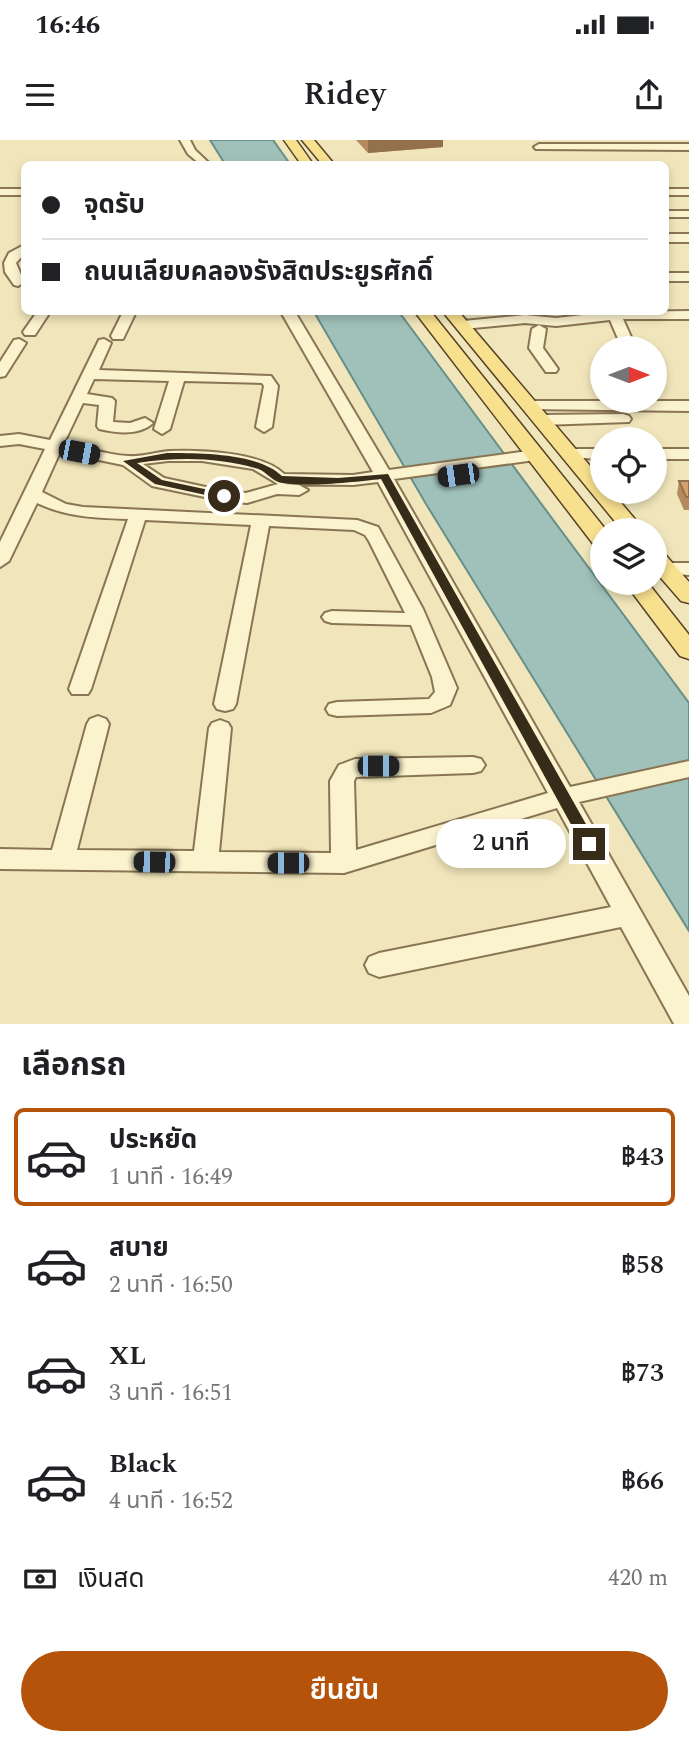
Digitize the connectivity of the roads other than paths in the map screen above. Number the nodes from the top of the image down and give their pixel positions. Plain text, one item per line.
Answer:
1 (185, 140) edge
2 (290, 140) edge
3 (308, 140) edge
4 (561, 144) edge
5 (540, 147) dead end
6 (689, 147) edge
7 (202, 161) edge
8 (305, 161) edge
9 (326, 161) edge
10 (0, 192) edge
11 (21, 192) edge
12 (669, 192) edge
13 (689, 192) edge
14 (669, 214) edge
15 (689, 214) edge
16 (669, 238) edge
17 (689, 238) edge
18 (21, 250) edge
19 (669, 277) edge
20 (689, 277) edge
21 (21, 281) edge
22 (0, 285) edge
23 (41, 315) edge
24 (127, 315) edge
25 (290, 315) edge
26 (425, 315) edge
27 (615, 315) junction
28 (689, 315) edge
29 (556, 322) junction
30 (462, 325) edge
31 (539, 329) junction
32 (624, 336) edge
33 (25, 338) joint
34 (111, 340) joint
35 (551, 369) dead end
36 (0, 373) edge
37 (89, 374) junction
38 (178, 375) junction
39 (77, 398) junction
40 (689, 406) edge
41 (536, 413) junction
42 (623, 419) dead end
43 (145, 423) dead end
44 (264, 426) dead end
45 (162, 429) dead end
46 (0, 430) edge
47 (19, 439) junction
48 (0, 441) edge
49 (54, 448) junction
50 (569, 454) junction
51 (590, 454) edge
52 (667, 454) edge
53 (689, 454) edge
54 (530, 460) junction
55 (128, 461) junction
56 (398, 479) junction
57 (278, 484) junction
58 (32, 495) junction
59 (138, 515) junction
60 (623, 518) edge
61 (261, 521) junction
62 (590, 527) edge
63 (0, 561) edge
64 (667, 564) edge
65 (689, 569) edge
66 (667, 571) edge
67 (645, 595) edge
68 (689, 596) edge
69 (332, 617) dead end
70 (417, 619) junction
71 (689, 651) edge
72 (80, 689) dead end
73 (225, 704) dead end
74 (337, 709) dead end
75 (98, 724) dead end
76 (220, 728) dead end
77 (473, 765) dead end
78 (689, 769) edge
79 (575, 794) junction
80 (0, 859) edge
81 (62, 860) junction
82 (205, 863) junction
83 (344, 863) junction
84 (627, 915) junction
85 (379, 965) dead end
86 (689, 1023) edge

1 - 7 street
2 - 8 main road
3 - 9 main road
4 - 5 street
4 - 6 street
10 - 11 street
12 - 13 street
14 - 15 street
16 - 17 street
18 - 21 street
19 - 20 street
21 - 22 street
23 - 33 street
24 - 34 street
25 - 56 street
26 - 54 main road
27 - 28 street
27 - 29 street
27 - 32 street
29 - 30 street
29 - 31 street
30 - 31 street
30 - 41 main road
31 - 35 street
33 - 36 street
34 - 37 street
37 - 38 street
37 - 39 street
38 - 44 street
38 - 45 street
39 - 43 street
39 - 49 street
40 - 41 street
41 - 42 street
41 - 50 main road
46 - 47 street
47 - 48 street
47 - 49 street
49 - 55 street
49 - 58 street
50 - 51 street
50 - 60 main road
52 - 53 street
54 - 56 street
54 - 62 main road
55 - 57 street
55 - 57 street
56 - 57 street
56 - 79 street
58 - 59 street
58 - 63 street
59 - 61 street
59 - 72 street
61 - 70 street
61 - 73 street
64 - 65 street
66 - 68 main road
67 - 71 main road
69 - 70 street
70 - 74 street
75 - 81 street
76 - 82 street
77 - 83 street
78 - 79 street
79 - 83 street
79 - 84 street
80 - 81 street
81 - 82 street
82 - 83 street
84 - 85 street
84 - 86 street

